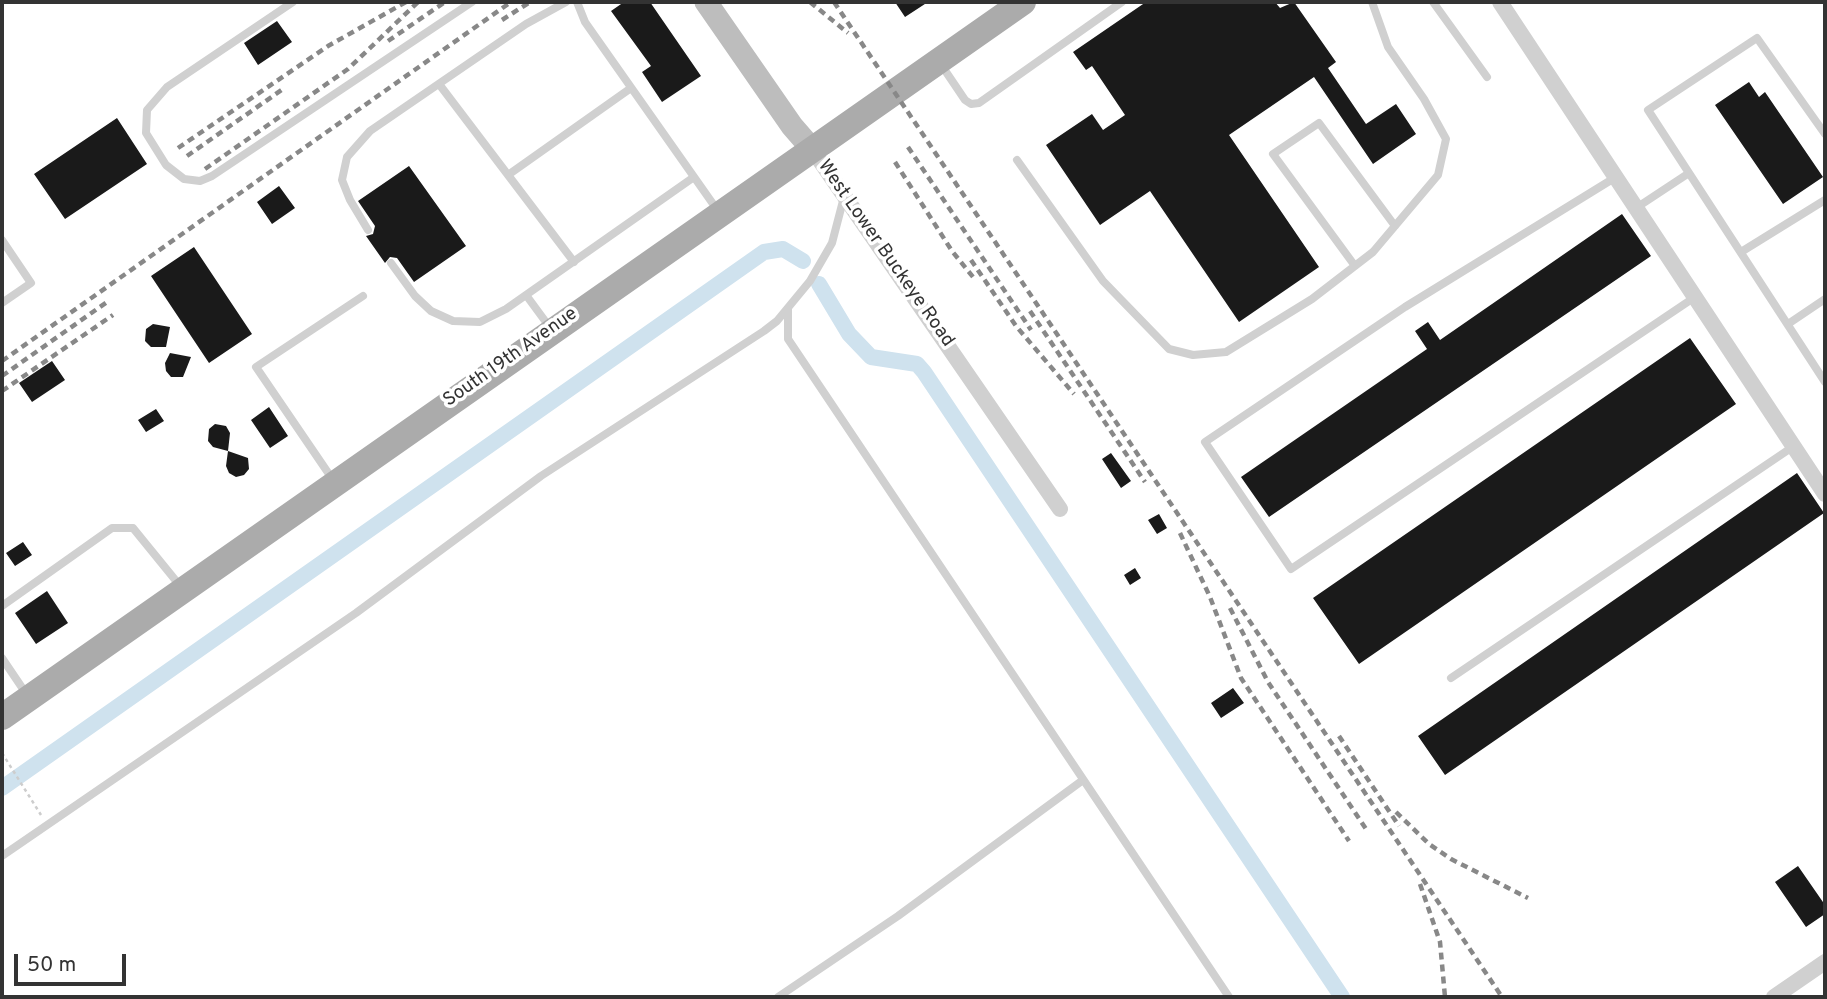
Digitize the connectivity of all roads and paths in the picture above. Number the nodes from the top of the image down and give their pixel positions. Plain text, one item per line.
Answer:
1 (293, 2) edge
2 (472, 2) edge
3 (566, 2) edge
4 (577, 2) edge
5 (706, 2) edge
6 (1023, 2) edge
7 (1122, 2) edge
8 (1373, 2) edge
9 (1433, 2) edge
10 (1500, 2) edge
11 (939, 61) junction
12 (1487, 77) dead end
13 (439, 84) junction
14 (631, 88) junction
15 (1825, 134) edge
16 (812, 149) junction
17 (1017, 160) dead end
18 (1689, 173) junction
19 (508, 175) junction
20 (694, 177) junction
21 (1616, 177) junction
22 (844, 193) junction
23 (1825, 200) edge
24 (1636, 208) junction
25 (719, 213) junction
26 (1395, 226) junction
27 (368, 230) dead end
28 (2, 240) edge
29 (1741, 252) junction
30 (573, 262) junction
31 (391, 263) dead end
32 (1355, 266) junction
33 (526, 295) junction
34 (363, 296) dead end
35 (1695, 296) junction
36 (1825, 299) edge
37 (2, 303) edge
38 (789, 305) junction
39 (1788, 324) junction
40 (552, 330) junction
41 (1825, 382) edge
42 (1794, 446) junction
43 (335, 482) junction
44 (1825, 494) edge
45 (1060, 509) dead end
46 (182, 589) junction
47 (2, 606) edge
48 (2, 658) edge
49 (1451, 678) dead end
50 (29, 697) junction
51 (2, 716) edge
52 (2, 753) edge
53 (1083, 780) junction
54 (47, 825) junction
55 (2, 856) edge
56 (1825, 962) edge
57 (778, 997) edge
58 (1229, 997) edge
59 (1774, 997) edge

1 - 2 lane
3 - 13 lane
4 - 14 lane
5 - 16 main road, West Lower Buckeye Road
6 - 11 main road, South 19th Avenue
7 - 11 lane
8 - 26 lane
9 - 12 lane
10 - 21 street
11 - 16 main road, South 19th Avenue
13 - 19 lane
13 - 27 lane
14 - 19 lane
14 - 20 lane
15 - 18 lane
16 - 22 street, West Lower Buckeye Road
16 - 25 main road, South 19th Avenue
17 - 32 lane
18 - 24 lane
18 - 29 lane
19 - 30 lane
20 - 25 lane
20 - 30 lane
21 - 24 street
21 - 35 lane
22 - 38 lane
22 - 45 street, West Lower Buckeye Road
23 - 29 lane
24 - 35 street
25 - 40 main road, South 19th Avenue
26 - 32 lane
26 - 32 lane
28 - 37 lane
29 - 39 lane
30 - 33 lane
31 - 33 lane
33 - 40 lane
34 - 43 lane
35 - 42 street
36 - 39 lane
38 - 53 lane
38 - 54 lane
39 - 41 lane
40 - 43 main road, South 19th Avenue
42 - 44 street
42 - 49 lane
43 - 46 main road, South 19th Avenue
46 - 47 lane
46 - 50 main road, South 19th Avenue
48 - 50 lane
50 - 51 main road, South 19th Avenue
52 - 54 path
53 - 57 lane
53 - 58 lane
54 - 55 lane
56 - 59 street

